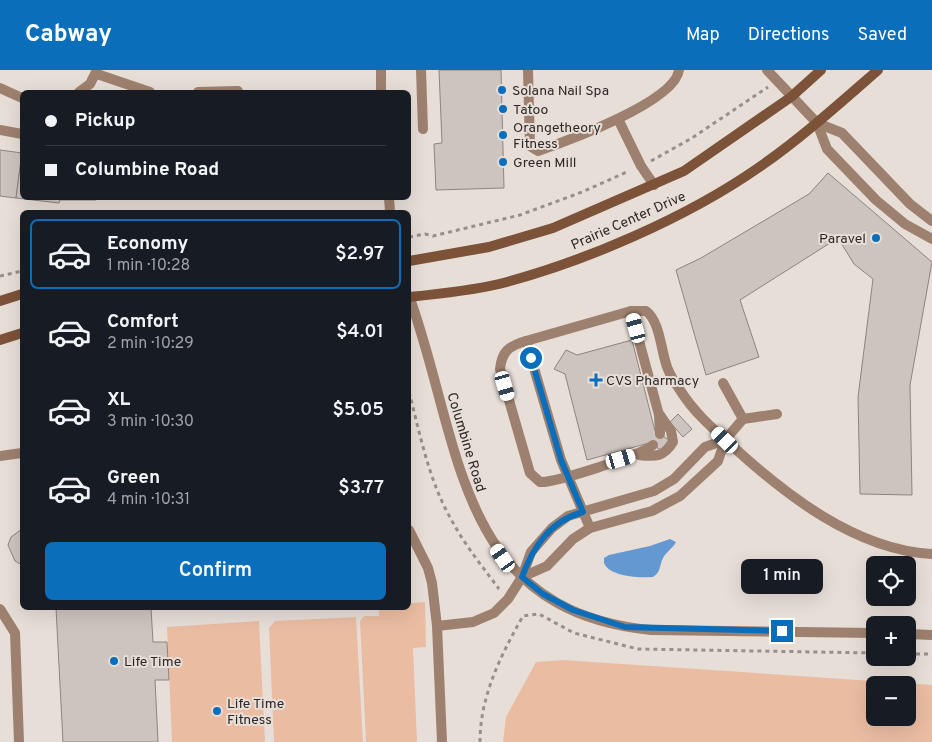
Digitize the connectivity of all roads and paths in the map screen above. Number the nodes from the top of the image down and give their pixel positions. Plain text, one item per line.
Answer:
1 (381, 70) edge
2 (421, 70) edge
3 (528, 70) edge
4 (678, 70) edge
5 (767, 70) edge
6 (821, 70) edge
7 (878, 70) edge
8 (97, 72) edge
9 (776, 81) junction
10 (0, 88) edge
11 (82, 90) edge
12 (142, 90) edge
13 (382, 90) edge
14 (20, 97) edge
15 (791, 97) junction
16 (618, 119) junction
17 (817, 122) junction
18 (423, 129) dead end
19 (0, 130) edge
20 (20, 134) edge
21 (641, 166) junction
22 (654, 185) junction
23 (932, 221) edge
24 (411, 237) edge
25 (932, 238) edge
26 (411, 261) edge
27 (20, 271) edge
28 (0, 276) edge
29 (20, 295) edge
30 (411, 297) edge
31 (0, 301) edge
32 (411, 302) edge
33 (631, 311) junction
34 (20, 334) edge
35 (0, 340) edge
36 (526, 341) junction
37 (723, 384) dead end
38 (411, 399) edge
39 (776, 414) dead end
40 (660, 415) junction
41 (743, 419) junction
42 (660, 434) dead end
43 (725, 440) junction
44 (653, 445) dead end
45 (20, 454) edge
46 (638, 454) junction
47 (0, 456) edge
48 (568, 477) junction
49 (583, 512) junction
50 (590, 528) junction
51 (411, 534) edge
52 (932, 554) edge
53 (522, 577) junction
54 (508, 599) junction
55 (0, 609) edge
56 (523, 616) junction
57 (437, 626) junction
58 (866, 633) edge
59 (916, 634) edge
60 (932, 635) edge
61 (866, 653) edge
62 (916, 654) edge
63 (932, 654) edge
64 (19, 742) edge
65 (442, 742) edge
66 (480, 742) edge

1 - 13 street
2 - 18 street
3 - 16 street
4 - 16 street
5 - 9 street
6 - 15 main road, Prairie Center Drive
7 - 17 main road, Prairie Center Drive
8 - 11 street
8 - 12 street
9 - 15 street
9 - 21 path
10 - 14 street
15 - 17 street
15 - 22 main road, Prairie Center Drive
16 - 21 street
17 - 23 street
17 - 25 street
17 - 30 main road, Prairie Center Drive
19 - 20 street
21 - 22 street
21 - 24 path
22 - 26 main road, Prairie Center Drive
27 - 28 path
29 - 31 main road
32 - 53 street, Columbine Road
33 - 36 street
33 - 40 street
33 - 43 street
34 - 35 main road
36 - 48 street
36 - 48 street
37 - 41 street
38 - 54 path
39 - 41 street
40 - 42 street
40 - 46 street
41 - 43 street
43 - 49 street
43 - 50 street
43 - 52 street
44 - 46 street
45 - 47 street
46 - 48 street
48 - 49 street
49 - 50 street
49 - 53 street
50 - 53 street
51 - 57 street
53 - 54 street
53 - 58 street, Columbine Road
54 - 56 path
54 - 57 street
55 - 64 street
56 - 61 path
56 - 66 path
57 - 65 street
59 - 60 street
62 - 63 path

